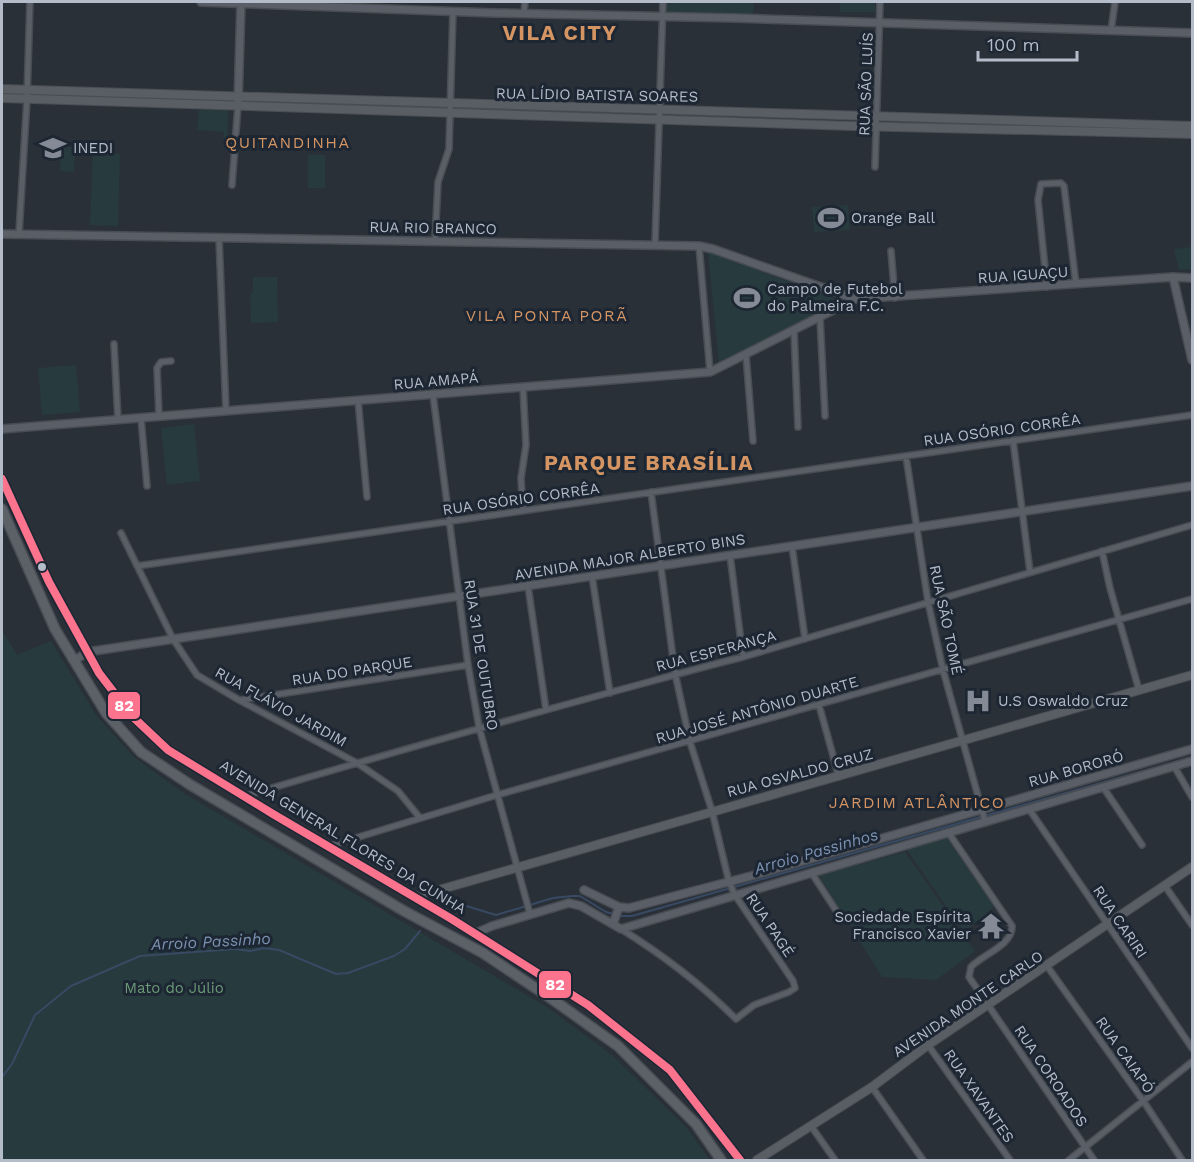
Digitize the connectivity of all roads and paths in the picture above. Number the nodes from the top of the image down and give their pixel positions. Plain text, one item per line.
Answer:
1 (30, 2) edge
2 (201, 2) edge
3 (241, 2) edge
4 (525, 2) edge
5 (663, 2) edge
6 (880, 2) edge
7 (1115, 2) edge
8 (453, 11) junction
9 (524, 12) junction
10 (663, 17) junction
11 (880, 23) junction
12 (1111, 31) junction
13 (1192, 33) edge
14 (2, 89) edge
15 (27, 94) junction
16 (2, 98) edge
17 (238, 100) junction
18 (450, 108) junction
19 (659, 114) junction
20 (877, 116) junction
21 (930, 118) junction
22 (804, 119) junction
23 (956, 119) junction
24 (1002, 125) junction
25 (876, 126) junction
26 (1192, 126) edge
27 (1093, 127) junction
28 (930, 128) junction
29 (956, 129) junction
30 (1192, 134) edge
31 (875, 167) dead end
32 (232, 185) dead end
33 (2, 234) edge
34 (19, 234) junction
35 (219, 238) junction
36 (435, 241) junction
37 (655, 245) junction
38 (699, 246) junction
39 (891, 251) dead end
40 (1173, 277) junction
41 (1192, 278) edge
42 (1076, 284) junction
43 (1047, 287) junction
44 (895, 298) junction
45 (855, 299) junction
46 (820, 317) junction
47 (794, 330) junction
48 (114, 344) dead end
49 (746, 355) junction
50 (1192, 360) edge
51 (171, 361) dead end
52 (710, 372) junction
53 (524, 387) junction
54 (433, 394) junction
55 (358, 400) junction
56 (226, 411) junction
57 (1192, 415) edge
58 (159, 416) junction
59 (825, 416) dead end
60 (141, 418) junction
61 (118, 420) junction
62 (798, 427) dead end
63 (2, 429) edge
64 (1012, 440) junction
65 (753, 441) dead end
66 (906, 456) junction
67 (2, 479) edge
68 (147, 486) dead end
69 (1192, 486) edge
70 (651, 492) junction
71 (367, 497) dead end
72 (11, 499) junction
73 (524, 511) junction
74 (2, 512) edge
75 (1022, 512) junction
76 (449, 522) junction
77 (1192, 525) edge
78 (917, 527) junction
79 (121, 533) dead end
80 (792, 546) junction
81 (1102, 551) junction
82 (730, 555) junction
83 (137, 566) junction
84 (661, 566) junction
85 (1030, 572) junction
86 (592, 576) junction
87 (528, 585) junction
88 (459, 596) junction
89 (1192, 599) edge
90 (928, 602) junction
91 (1119, 620) junction
92 (173, 639) junction
93 (806, 639) junction
94 (87, 652) junction
95 (743, 657) junction
96 (74, 661) junction
97 (468, 665) junction
98 (943, 670) junction
99 (675, 673) junction
100 (1192, 675) edge
101 (1139, 690) junction
102 (610, 693) junction
103 (239, 700) junction
104 (819, 705) junction
105 (546, 710) junction
106 (480, 727) junction
107 (963, 741) junction
108 (690, 742) junction
109 (1192, 749) edge
110 (1192, 761) edge
111 (357, 763) junction
112 (1174, 766) junction
113 (839, 777) junction
114 (1103, 787) junction
115 (497, 795) junction
116 (245, 796) junction
117 (1192, 797) edge
118 (1029, 809) junction
119 (712, 810) junction
120 (982, 810) junction
121 (420, 818) junction
122 (985, 820) junction
123 (948, 832) junction
124 (1142, 845) dead end
125 (329, 846) junction
126 (518, 866) junction
127 (1192, 867) edge
128 (811, 872) junction
129 (730, 882) junction
130 (1165, 886) junction
131 (584, 890) dead end
132 (734, 894) junction
133 (414, 897) junction
134 (404, 911) junction
135 (529, 911) junction
136 (616, 916) junction
137 (841, 918) dead end
138 (1107, 925) junction
139 (1192, 925) edge
140 (621, 929) junction
141 (476, 933) junction
142 (483, 953) junction
143 (1047, 966) junction
144 (988, 1005) junction
145 (928, 1045) junction
146 (1192, 1048) edge
147 (1192, 1062) edge
148 (872, 1087) junction
149 (1144, 1102) junction
150 (812, 1126) junction
151 (1085, 1147) junction
152 (721, 1161) edge
153 (740, 1161) edge
154 (757, 1161) edge
155 (835, 1161) edge
156 (923, 1161) edge
157 (1010, 1161) edge
158 (1069, 1161) edge
159 (1094, 1161) edge
160 (1182, 1161) edge

1 - 15 street
2 - 3 street
3 - 8 street
3 - 17 street
4 - 9 street
5 - 10 street
6 - 11 street, RUA SÃO LUÍS
7 - 12 street
8 - 9 street
8 - 18 street
9 - 10 street
10 - 11 street
10 - 19 street
11 - 12 street
11 - 20 street, RUA SÃO LUÍS
12 - 13 street
14 - 15 main road, RUA LÍDIO BATISTA SOARES
15 - 16 main road, RUA LÍDIO BATISTA SOARES
15 - 17 main road, RUA LÍDIO BATISTA SOARES
15 - 34 street
17 - 18 main road, RUA LÍDIO BATISTA SOARES
17 - 32 street
18 - 19 main road, RUA LÍDIO BATISTA SOARES
18 - 36 street
19 - 22 main road, RUA LÍDIO BATISTA SOARES
19 - 37 street
20 - 21 main road, RUA LÍDIO BATISTA SOARES
20 - 22 main road, RUA LÍDIO BATISTA SOARES
20 - 25 street, RUA SÃO LUÍS
21 - 23 main road, RUA LÍDIO BATISTA SOARES
21 - 28 main road
22 - 25 main road, RUA LÍDIO BATISTA SOARES
23 - 24 main road, RUA LÍDIO BATISTA SOARES
23 - 29 main road
24 - 27 main road, RUA LÍDIO BATISTA SOARES
24 - 29 main road, RUA LÍDIO BATISTA SOARES
25 - 28 main road, RUA LÍDIO BATISTA SOARES
25 - 31 street, RUA SÃO LUÍS
26 - 27 main road, RUA LÍDIO BATISTA SOARES
27 - 30 main road, RUA LÍDIO BATISTA SOARES
28 - 29 main road, RUA LÍDIO BATISTA SOARES
33 - 34 street, RUA RIO BRANCO
34 - 35 street, RUA RIO BRANCO
35 - 36 street, RUA RIO BRANCO
35 - 56 street
36 - 37 street, RUA RIO BRANCO
37 - 38 street, RUA RIO BRANCO
38 - 45 street, RUA RIO BRANCO
38 - 52 street
39 - 44 street
40 - 41 street, RUA IGUAÇU
40 - 42 street, RUA IGUAÇU
40 - 50 street
42 - 43 street, RUA IGUAÇU
42 - 43 street
43 - 44 street, RUA IGUAÇU
44 - 45 street, RUA IGUAÇU
45 - 46 street, RUA AMAPÁ
46 - 47 street, RUA AMAPÁ
46 - 59 street
47 - 49 street, RUA AMAPÁ
47 - 62 street
48 - 61 street
49 - 52 street, RUA AMAPÁ
49 - 65 street
51 - 58 street
52 - 53 street, RUA AMAPÁ
53 - 54 street, RUA AMAPÁ
53 - 73 street
54 - 55 street, RUA AMAPÁ
54 - 76 street, RUA 31 DE OUTUBRO
55 - 56 street, RUA AMAPÁ
55 - 71 street
56 - 58 street, RUA AMAPÁ
57 - 64 street, RUA OSÓRIO CORRÊA
58 - 60 street, RUA AMAPÁ
60 - 61 street, RUA AMAPÁ
60 - 68 street
61 - 63 street, RUA AMAPÁ
64 - 66 street, RUA OSÓRIO CORRÊA
64 - 75 street
66 - 70 street, RUA OSÓRIO CORRÊA
66 - 78 street, RUA SÃO TOMÉ
67 - 72 main road, AVENIDA GENERAL FLORES DA CUNHA
69 - 75 street, AVENIDA MAJOR ALBERTO BINS
70 - 73 street, RUA OSÓRIO CORRÊA
70 - 84 street, RUA PAGÉ
72 - 74 main road
72 - 94 main road, AVENIDA GENERAL FLORES DA CUNHA
73 - 76 street, RUA OSÓRIO CORRÊA
74 - 96 main road, AVENIDA GENERAL FLORES DA CUNHA
75 - 78 street, AVENIDA MAJOR ALBERTO BINS
75 - 85 street
76 - 83 street, RUA OSÓRIO CORRÊA
76 - 88 street, RUA 31 DE OUTUBRO
77 - 81 street, RUA ESPERANÇA
78 - 80 street, AVENIDA MAJOR ALBERTO BINS
78 - 90 street, RUA SÃO TOMÉ
79 - 83 street, RUA FLÁVIO JARDIM
80 - 82 street, AVENIDA MAJOR ALBERTO BINS
80 - 93 street
81 - 85 street, RUA ESPERANÇA
81 - 91 street
82 - 84 street, AVENIDA MAJOR ALBERTO BINS
82 - 95 street
83 - 92 street, RUA FLÁVIO JARDIM
84 - 86 street, AVENIDA MAJOR ALBERTO BINS
84 - 99 street, RUA PAGÉ
85 - 90 street, RUA ESPERANÇA
86 - 87 street, AVENIDA MAJOR ALBERTO BINS
86 - 102 street
87 - 88 street, AVENIDA MAJOR ALBERTO BINS
87 - 105 street
88 - 92 street, AVENIDA MAJOR ALBERTO BINS
88 - 97 street, RUA 31 DE OUTUBRO
89 - 91 street, RUA JOSÉ ANTÔNIO DUARTE
90 - 93 street, RUA ESPERANÇA
90 - 98 street, RUA SÃO TOMÉ
91 - 98 street, RUA JOSÉ ANTÔNIO DUARTE
91 - 101 street
92 - 94 street, AVENIDA MAJOR ALBERTO BINS
92 - 103 street, RUA FLÁVIO JARDIM
93 - 95 street, RUA ESPERANÇA
94 - 96 street, AVENIDA MAJOR ALBERTO BINS
94 - 116 main road, AVENIDA GENERAL FLORES DA CUNHA
95 - 99 street, RUA ESPERANÇA
96 - 134 main road, AVENIDA GENERAL FLORES DA CUNHA
97 - 103 street, RUA DO PARQUE
97 - 106 street, RUA 31 DE OUTUBRO
98 - 104 street, RUA JOSÉ ANTÔNIO DUARTE
98 - 107 street, RUA SÃO TOMÉ
99 - 102 street, RUA ESPERANÇA
99 - 108 street, RUA PAGÉ
100 - 101 main road, RUA OSVALDO CRUZ
101 - 107 main road, RUA OSVALDO CRUZ
102 - 105 street, RUA ESPERANÇA
103 - 111 street, RUA FLÁVIO JARDIM
104 - 108 street, RUA JOSÉ ANTÔNIO DUARTE
104 - 113 street
105 - 106 street, RUA ESPERANÇA
106 - 111 street, RUA ESPERANÇA
106 - 115 street, RUA 31 DE OUTUBRO
107 - 113 main road, RUA OSVALDO CRUZ
107 - 120 street, RUA SÃO TOMÉ
108 - 115 street, RUA JOSÉ ANTÔNIO DUARTE
108 - 119 street, RUA PAGÉ
109 - 120 street, RUA BORORÓ
110 - 112 street
111 - 116 street, RUA ESPERANÇA
111 - 121 street, RUA FLÁVIO JARDIM
112 - 114 street
112 - 117 street
113 - 119 main road, RUA OSVALDO CRUZ
114 - 118 street
114 - 124 street
115 - 121 street, RUA JOSÉ ANTÔNIO DUARTE
115 - 126 street, RUA 31 DE OUTUBRO
116 - 125 main road, AVENIDA GENERAL FLORES DA CUNHA
118 - 122 street
118 - 138 street, RUA CARIRI
119 - 126 main road, RUA OSVALDO CRUZ
119 - 129 street, RUA PAGÉ
120 - 122 street, RUA SÃO TOMÉ
120 - 129 street, RUA BORORÓ
121 - 125 street, RUA JOSÉ ANTÔNIO DUARTE
122 - 123 street
123 - 128 street
123 - 144 street, RUA COROADOS
125 - 133 main road, AVENIDA GENERAL FLORES DA CUNHA
126 - 133 main road, RUA OSVALDO CRUZ
126 - 135 street, RUA 31 DE OUTUBRO
127 - 130 main road, AVENIDA MONTE CARLO
128 - 132 street
128 - 137 street
129 - 132 street, RUA PAGÉ
129 - 136 street, RUA BORORÓ
130 - 138 main road, AVENIDA MONTE CARLO
130 - 139 street
131 - 136 street
132 - 140 street
132 - 140 street, RUA PAGÉ
133 - 134 main road
133 - 141 main road, AVENIDA GENERAL FLORES DA CUNHA
134 - 142 main road, AVENIDA GENERAL FLORES DA CUNHA
135 - 136 street
135 - 141 street
136 - 140 street
138 - 143 main road, AVENIDA MONTE CARLO
138 - 146 street, RUA CARIRI
141 - 142 main road
141 - 153 main road, AVENIDA GENERAL FLORES DA CUNHA
142 - 152 main road, AVENIDA GENERAL FLORES DA CUNHA
143 - 144 main road, AVENIDA MONTE CARLO
143 - 149 street, RUA CAIAPÓ
144 - 145 main road, AVENIDA MONTE CARLO
144 - 151 street, RUA COROADOS
145 - 148 main road, AVENIDA MONTE CARLO
145 - 157 street, RUA XAVANTES
147 - 149 street
148 - 150 main road, AVENIDA MONTE CARLO
148 - 156 street
149 - 151 street
149 - 160 street, RUA CAIAPÓ
150 - 154 main road, AVENIDA MONTE CARLO
150 - 155 street
151 - 158 street
151 - 159 street, RUA COROADOS

